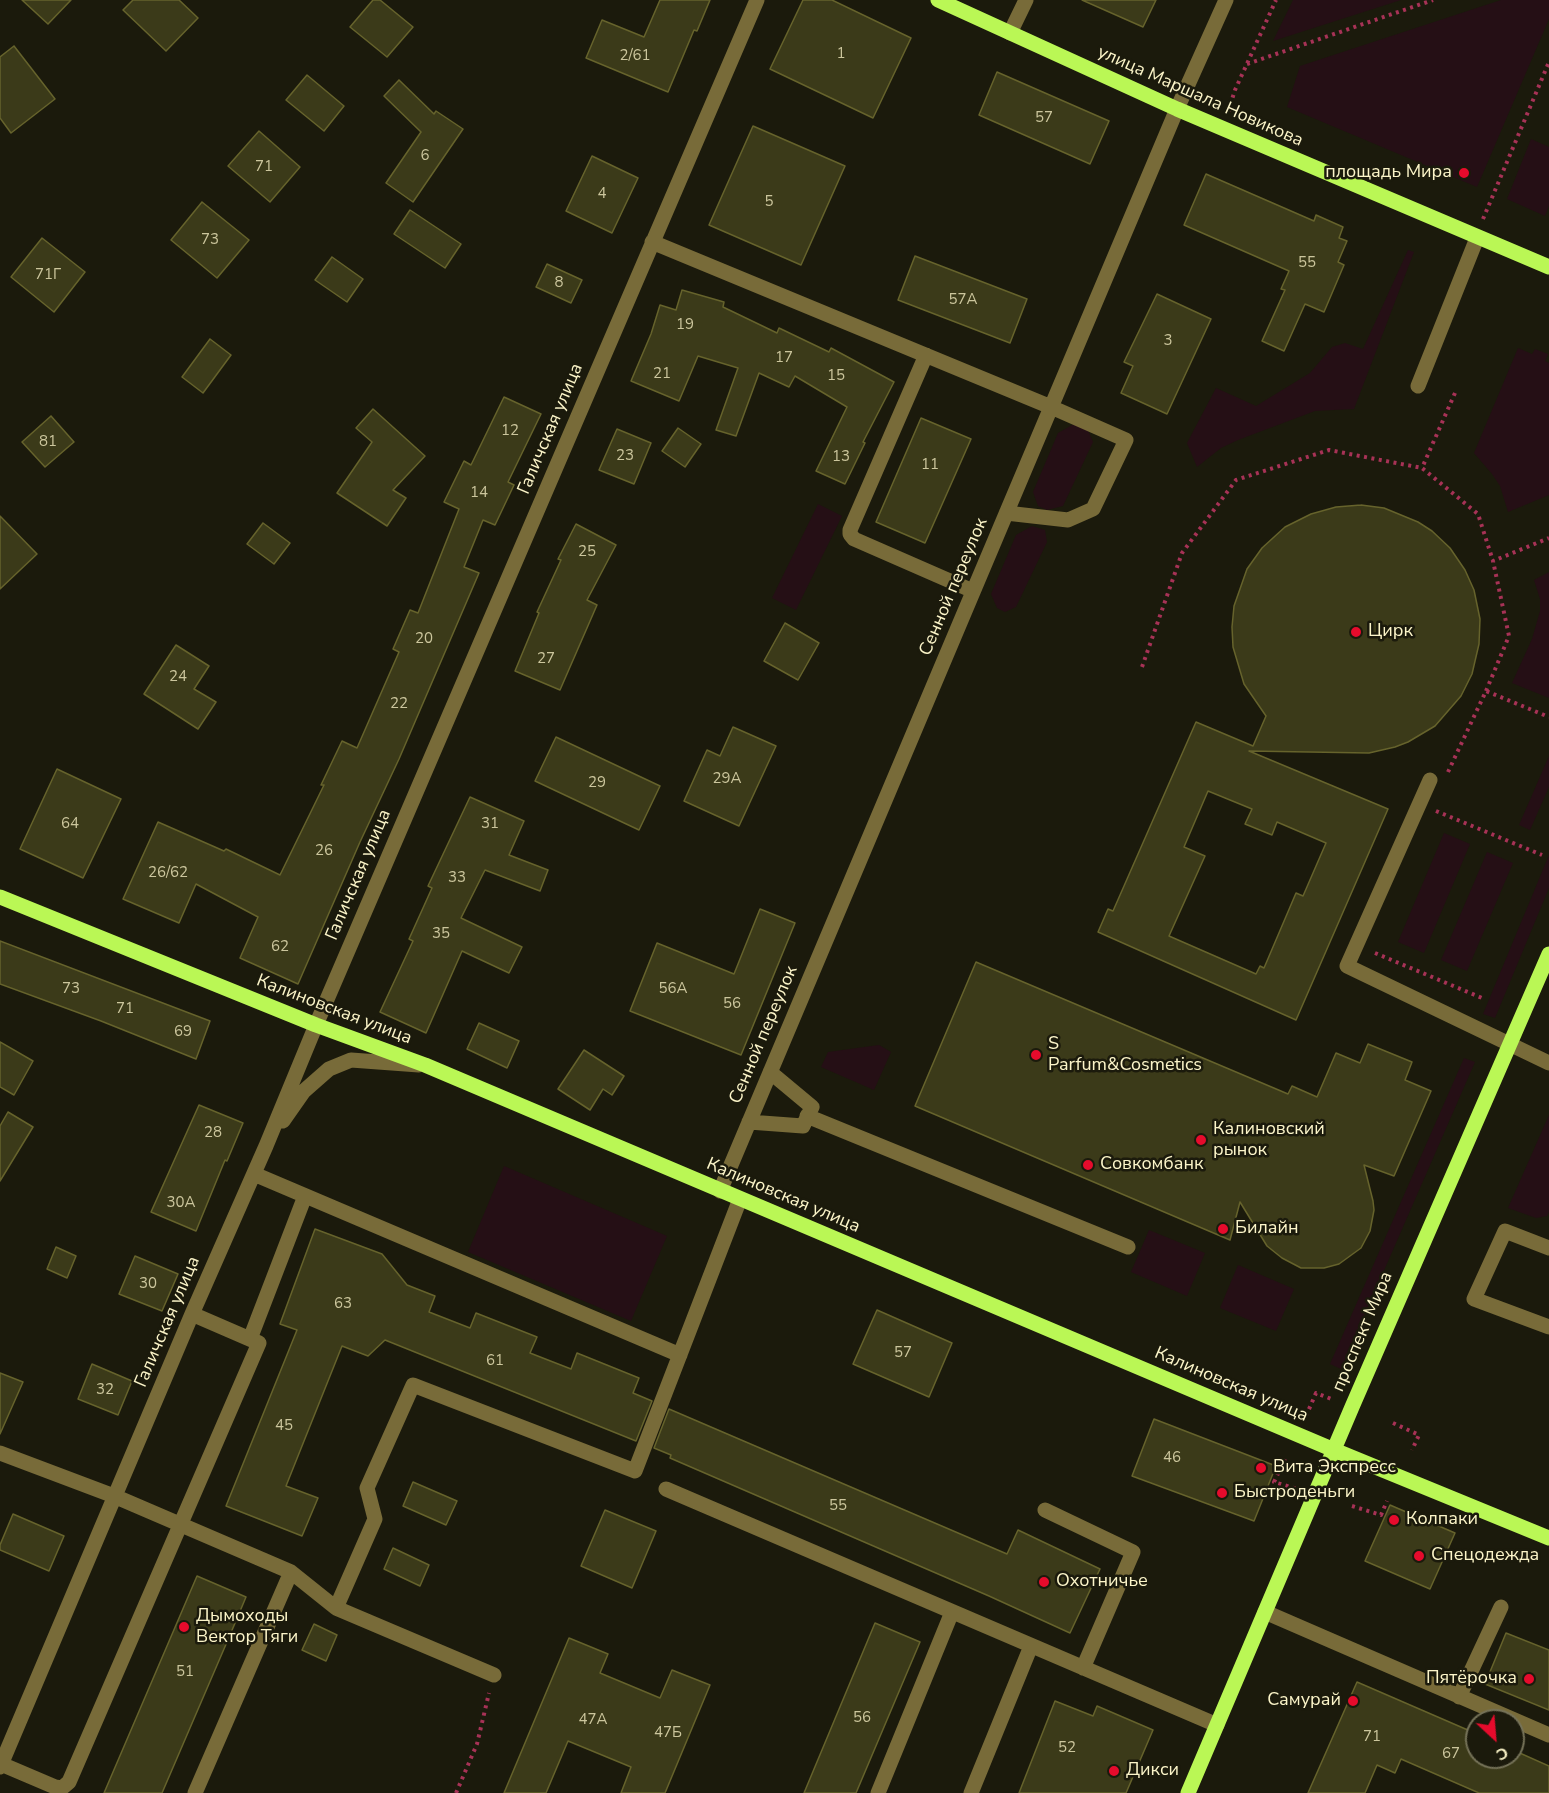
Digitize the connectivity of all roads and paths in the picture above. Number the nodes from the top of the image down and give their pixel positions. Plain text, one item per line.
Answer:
1 (757, 0) edge
2 (938, 0) edge
3 (1026, 0) edge
4 (1226, 0) edge
5 (1276, 0) edge
6 (1433, 0) edge
7 (1010, 33) junction
8 (1549, 62) edge
9 (1247, 64) junction
10 (1177, 109) junction
11 (1229, 109) dead end
12 (1483, 220) dead end
13 (1477, 238) junction
14 (652, 242) junction
15 (1549, 267) edge
16 (926, 355) junction
17 (1418, 386) dead end
18 (1455, 393) dead end
19 (1051, 407) junction
20 (1422, 468) junction
21 (1006, 513) junction
22 (1549, 538) edge
23 (1493, 561) junction
24 (973, 591) junction
25 (1142, 667) dead end
26 (1486, 691) junction
27 (1549, 717) edge
28 (1446, 777) dead end
29 (1430, 780) dead end
30 (1453, 818) dead end
31 (1542, 855) dead end
32 (0, 897) edge
33 (1549, 954) edge
34 (1386, 958) dead end
35 (1544, 981) edge
36 (1482, 998) dead end
37 (316, 1025) junction
38 (1511, 1044) junction
39 (1549, 1063) edge
40 (425, 1065) junction
41 (770, 1072) junction
42 (807, 1116) junction
43 (749, 1122) junction
44 (266, 1146) junction
45 (254, 1174) junction
46 (720, 1191) junction
47 (305, 1196) junction
48 (740, 1199) junction
49 (1128, 1247) dead end
50 (1549, 1248) edge
51 (192, 1314) junction
52 (1549, 1327) edge
53 (250, 1339) junction
54 (680, 1355) junction
55 (1338, 1402) dead end
56 (1305, 1416) dead end
57 (1393, 1423) dead end
58 (1334, 1449) junction
59 (1412, 1450) dead end
60 (0, 1453) edge
61 (1285, 1459) dead end
62 (666, 1489) dead end
63 (1300, 1490) dead end
64 (114, 1496) junction
65 (1387, 1502) dead end
66 (1353, 1506) dead end
67 (1045, 1510) dead end
68 (180, 1524) junction
69 (1549, 1538) edge
70 (291, 1572) junction
71 (1501, 1606) dead end
72 (336, 1608) junction
73 (952, 1612) junction
74 (1265, 1612) junction
75 (1031, 1646) junction
76 (1083, 1668) junction
77 (494, 1675) joint
78 (1459, 1697) junction
79 (1217, 1725) junction
80 (1549, 1735) edge
81 (1, 1766) edge
82 (195, 1793) edge
83 (456, 1793) edge
84 (878, 1793) edge
85 (971, 1793) edge
86 (1188, 1793) edge

1 - 14 street, Галичская улица
2 - 7 main road, улица Маршала Новикова
3 - 7 street
4 - 10 street, Сенной переулок
5 - 9 path
6 - 9 path
7 - 10 main road, улица Маршала Новикова
8 - 12 path
9 - 11 path
10 - 13 main road, улица Маршала Новикова
10 - 19 street, Сенной переулок
13 - 15 main road, улица Маршала Новикова
13 - 17 street
14 - 16 street
14 - 37 street, Галичская улица
16 - 19 street
16 - 24 street
18 - 20 path
19 - 21 street, Сенной переулок
19 - 21 street
20 - 23 path
20 - 25 path
21 - 24 street, Сенной переулок
22 - 23 path
23 - 26 path
24 - 41 street, Сенной переулок
26 - 27 path
26 - 28 path
29 - 38 street
30 - 31 path
32 - 37 main road, Калиновская улица
33 - 35 main road, проспект Мира
34 - 36 path
35 - 38 main road, проспект Мира
37 - 40 main road, Калиновская улица
37 - 44 street, Галичская улица
38 - 39 street
38 - 58 main road, проспект Мира
40 - 44 street
40 - 46 main road, Калиновская улица
41 - 42 street
41 - 43 street, Сенной переулок
42 - 43 street
42 - 49 street
43 - 46 street, Сенной переулок
44 - 45 street, Галичская улица
45 - 47 street
45 - 51 street, Галичская улица
46 - 48 main road, Калиновская улица
47 - 53 street
47 - 54 street
48 - 54 street
48 - 58 main road, Калиновская улица
50 - 52 street
51 - 53 street
51 - 64 street, Галичская улица
53 - 68 street
54 - 72 street
55 - 56 path
57 - 59 path
58 - 69 main road, Калиновская улица
58 - 74 main road, проспект Мира
60 - 64 street
61 - 63 path
62 - 73 street
64 - 68 street
64 - 81 street, Галичская улица
65 - 66 path
67 - 76 street
68 - 70 street
68 - 81 street
70 - 72 street
70 - 82 street
71 - 78 street
72 - 77 street
73 - 75 street
73 - 84 street
74 - 78 street
74 - 79 main road, проспект Мира
75 - 76 street
75 - 85 street
76 - 79 street
77 - 83 path
78 - 80 street
79 - 86 main road, проспект Мира

